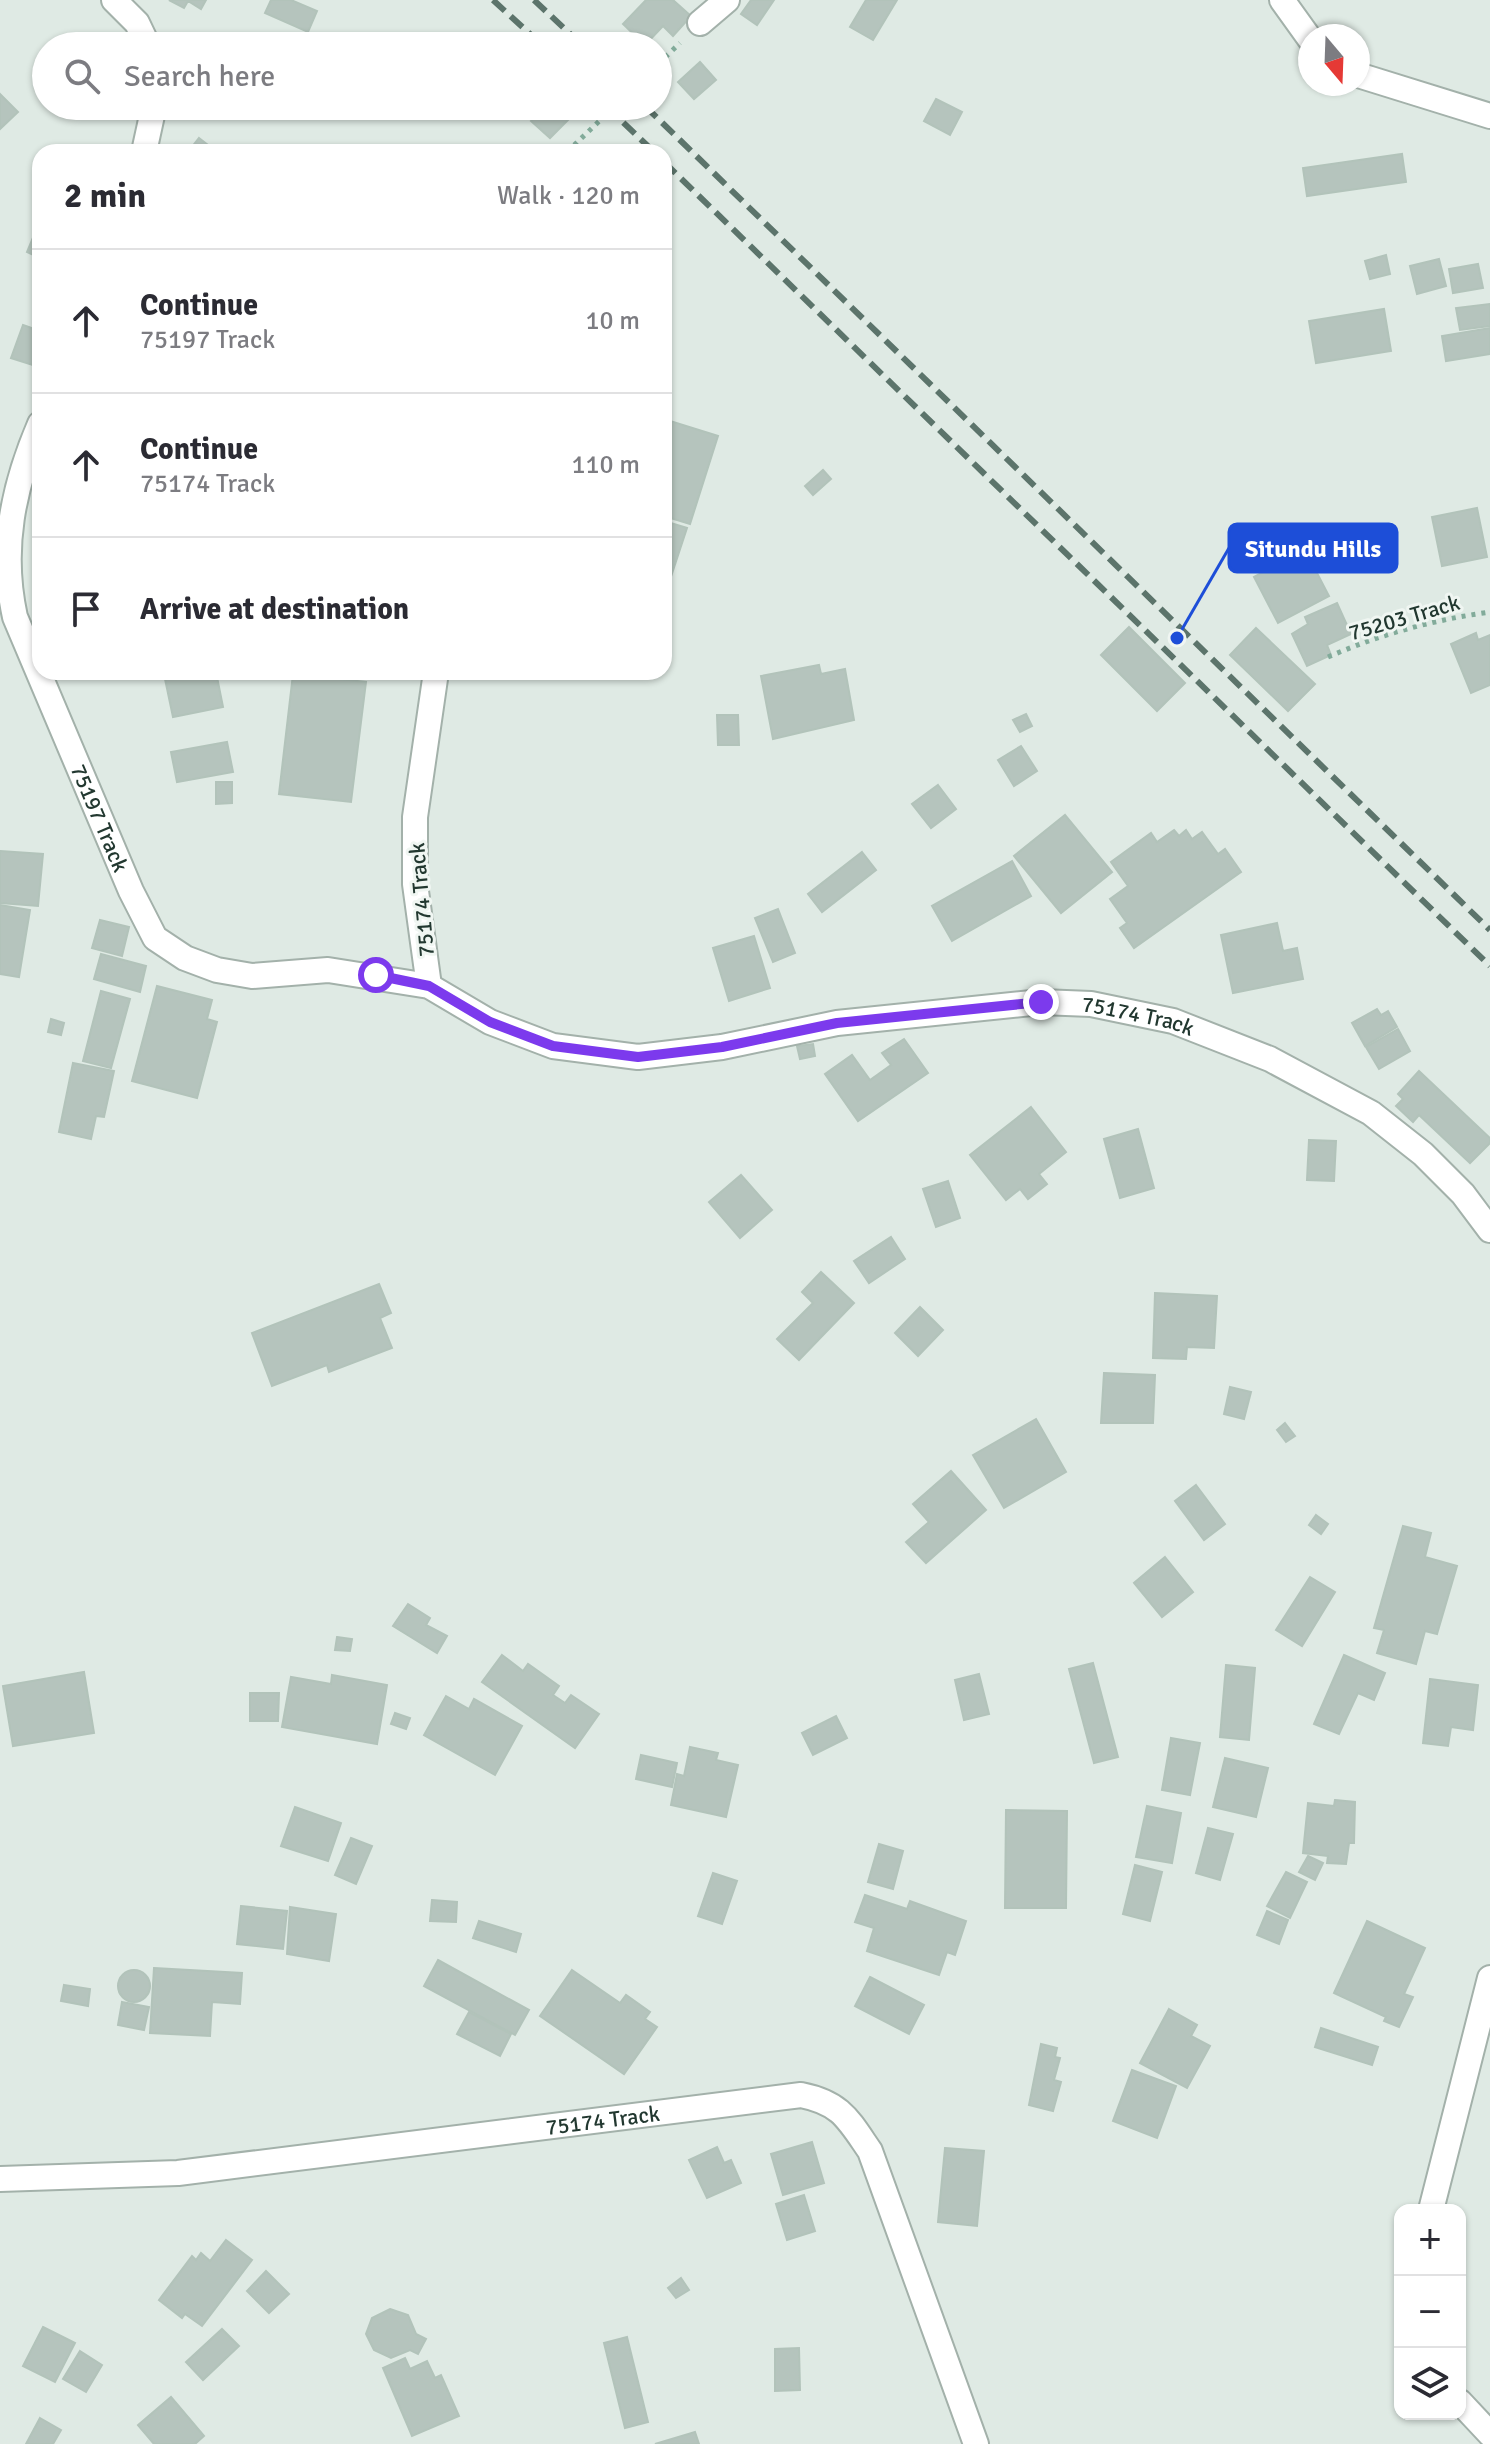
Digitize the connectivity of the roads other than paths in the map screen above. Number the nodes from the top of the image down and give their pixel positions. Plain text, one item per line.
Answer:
1 (114, 0) edge
2 (727, 0) edge
3 (1282, 0) edge
4 (700, 23) dead end
5 (1299, 24) edge
6 (141, 32) edge
7 (1370, 79) edge
8 (1490, 116) edge
9 (151, 120) edge
10 (146, 144) edge
11 (32, 443) edge
12 (32, 658) edge
13 (41, 680) edge
14 (435, 680) edge
15 (429, 986) junction
16 (1490, 1230) edge
17 (1490, 1978) edge
18 (0, 2179) edge
19 (1433, 2204) edge
20 (1466, 2408) edge
21 (1490, 2434) edge
22 (976, 2444) edge

1 - 6 street
2 - 4 street
3 - 5 street
7 - 8 street
9 - 10 street
11 - 12 street, 75197 Track
13 - 15 street, 75197 Track
14 - 15 street, 75174 Track
15 - 16 street, 75174 Track
17 - 19 street
18 - 22 street, 75174 Track
20 - 21 street

